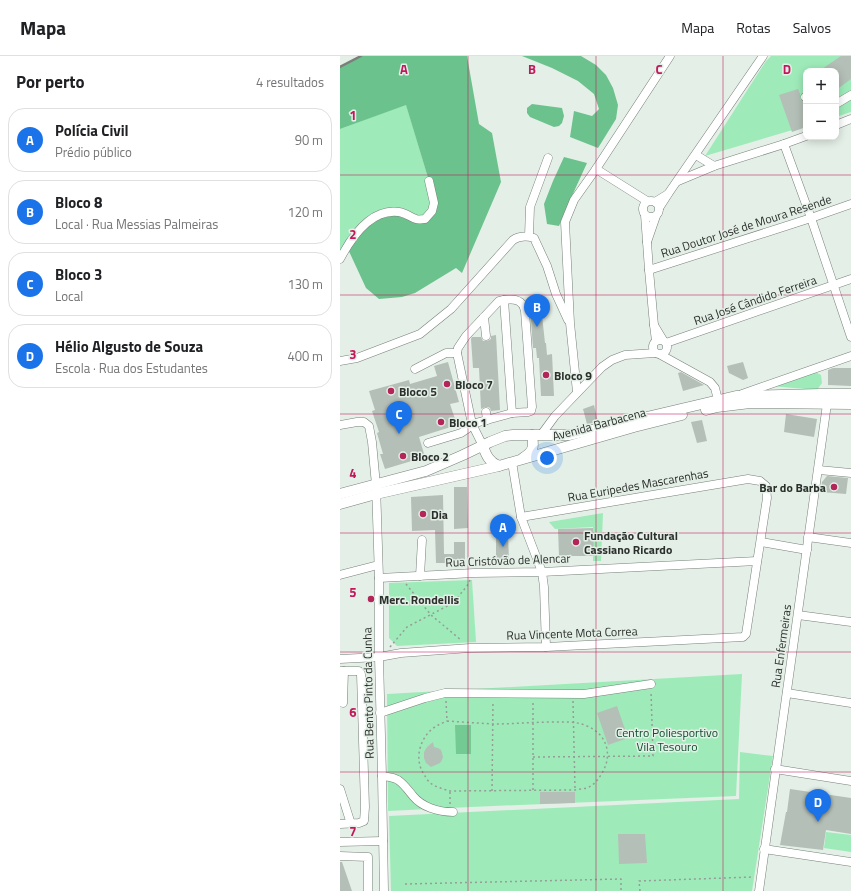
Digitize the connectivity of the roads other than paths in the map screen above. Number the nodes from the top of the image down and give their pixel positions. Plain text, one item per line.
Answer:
1 (670, 56) edge
2 (761, 57) edge
3 (851, 95) edge
4 (839, 102) edge
5 (851, 119) edge
6 (839, 124) edge
7 (803, 137) edge
8 (784, 144) junction
9 (696, 154) junction
10 (548, 158) dead end
11 (714, 166) junction
12 (596, 169) junction
13 (429, 181) dead end
14 (678, 181) junction
15 (851, 204) edge
16 (654, 207) junction
17 (644, 214) junction
18 (811, 218) junction
19 (529, 236) junction
20 (647, 242) junction
21 (340, 260) edge
22 (649, 270) junction
23 (851, 279) edge
24 (834, 285) junction
25 (504, 300) junction
26 (484, 317) junction
27 (570, 324) junction
28 (486, 336) dead end
29 (851, 337) edge
30 (662, 342) junction
31 (458, 353) junction
32 (658, 354) junction
33 (851, 356) edge
34 (340, 361) edge
35 (415, 369) dead end
36 (577, 392) junction
37 (851, 394) edge
38 (736, 396) junction
39 (718, 400) junction
40 (827, 404) junction
41 (851, 404) edge
42 (512, 413) junction
43 (472, 424) junction
44 (340, 425) edge
45 (536, 435) junction
46 (428, 443) dead end
47 (483, 446) junction
48 (517, 460) junction
49 (498, 466) junction
50 (818, 470) junction
51 (851, 473) edge
52 (376, 489) junction
53 (340, 494) edge
54 (340, 504) edge
55 (521, 517) junction
56 (808, 537) junction
57 (422, 540) dead end
58 (761, 542) junction
59 (851, 543) edge
60 (807, 550) junction
61 (757, 561) junction
62 (378, 565) junction
63 (542, 572) junction
64 (340, 575) edge
65 (420, 576) junction
66 (379, 578) junction
67 (798, 615) junction
68 (851, 622) edge
69 (546, 647) junction
70 (379, 657) junction
71 (340, 659) edge
72 (342, 671) edge
73 (651, 684) road end
74 (787, 693) junction
75 (343, 703) dead end
76 (851, 703) edge
77 (380, 713) junction
78 (775, 769) junction
79 (382, 776) junction
80 (851, 781) edge
81 (340, 788) edge
82 (451, 812) road end
83 (340, 824) edge
84 (351, 824) junction
85 (383, 841) junction
86 (340, 842) edge
87 (764, 849) junction
88 (340, 856) edge
89 (851, 862) edge
90 (368, 891) edge
91 (384, 891) edge
92 (759, 891) edge

1 - 12 street
2 - 9 street
3 - 4 street
5 - 6 street
7 - 8 street
8 - 11 street
8 - 18 street
9 - 11 street
9 - 14 street
10 - 19 street
11 - 14 street
12 - 16 street
12 - 27 street
13 - 21 street
14 - 16 street
15 - 18 street, Rua Doutor José de Moura Resende
16 - 17 street
16 - 17 street
16 - 20 street
17 - 20 street
18 - 22 street, Rua Doutor José de Moura Resende
18 - 24 street
19 - 27 street
19 - 34 street
20 - 22 street
22 - 30 street
23 - 24 street, Rua José Cândido Ferreira
24 - 29 street
24 - 30 street, Rua José Cândido Ferreira
25 - 26 street
25 - 42 street
25 - 42 street
26 - 28 street
26 - 31 street
27 - 36 street
30 - 32 street
30 - 32 street
31 - 35 street
31 - 43 street
32 - 36 street
32 - 39 street
33 - 38 street
36 - 45 street
37 - 38 main road, Avenida Barbacena
38 - 39 main road, Avenida Barbacena
39 - 45 main road, Avenida Barbacena
40 - 41 main road, Avenida Barbacena
40 - 48 main road, Avenida Barbacena
40 - 50 street, Rua Enfermeiras
42 - 43 street
43 - 46 street
43 - 47 street
44 - 52 street, Rua Bento Pinto da Cunha
45 - 47 main road, Avenida Barbacena
45 - 48 main road
47 - 49 main road
47 - 52 main road, Avenida Barbacena
48 - 49 main road, Avenida Barbacena
48 - 55 street
49 - 52 main road, Avenida Barbacena
50 - 51 street
50 - 56 street, Rua Enfermeiras
52 - 53 main road, Avenida Barbacena
52 - 54 main road, Avenida Barbacena
52 - 62 street, Rua Bento Pinto da Cunha
55 - 58 street, Rua Euripedes Mascarenhas
55 - 63 street
56 - 59 street
56 - 60 street, Rua Enfermeiras
57 - 65 street
58 - 60 street
58 - 61 street
60 - 67 street, Rua Enfermeiras
61 - 63 street, Rua Cristóvão de Alencar
61 - 69 street, Rua Vincente Mota Correa
62 - 64 street
62 - 66 street, Rua Bento Pinto da Cunha
63 - 65 street, Rua Cristóvão de Alencar
63 - 69 street
65 - 66 street, Rua Cristóvão de Alencar
66 - 70 street, Rua Bento Pinto da Cunha
67 - 68 street
67 - 74 street, Rua Enfermeiras
69 - 70 street, Rua Vincente Mota Correa
70 - 71 street, Rua Vincente Mota Correa
70 - 77 street, Rua Bento Pinto da Cunha
72 - 75 street
72 - 84 street
73 - 77 street
74 - 76 street
74 - 78 street, Rua Enfermeiras
77 - 79 street, Rua Bento Pinto da Cunha
78 - 80 street
78 - 87 street, Rua Enfermeiras
79 - 82 street
79 - 85 street, Rua Bento Pinto da Cunha
81 - 84 street
83 - 84 street
85 - 86 street
85 - 91 street, Rua Bento Pinto da Cunha
87 - 89 street
87 - 92 street, Rua Enfermeiras
88 - 90 street

